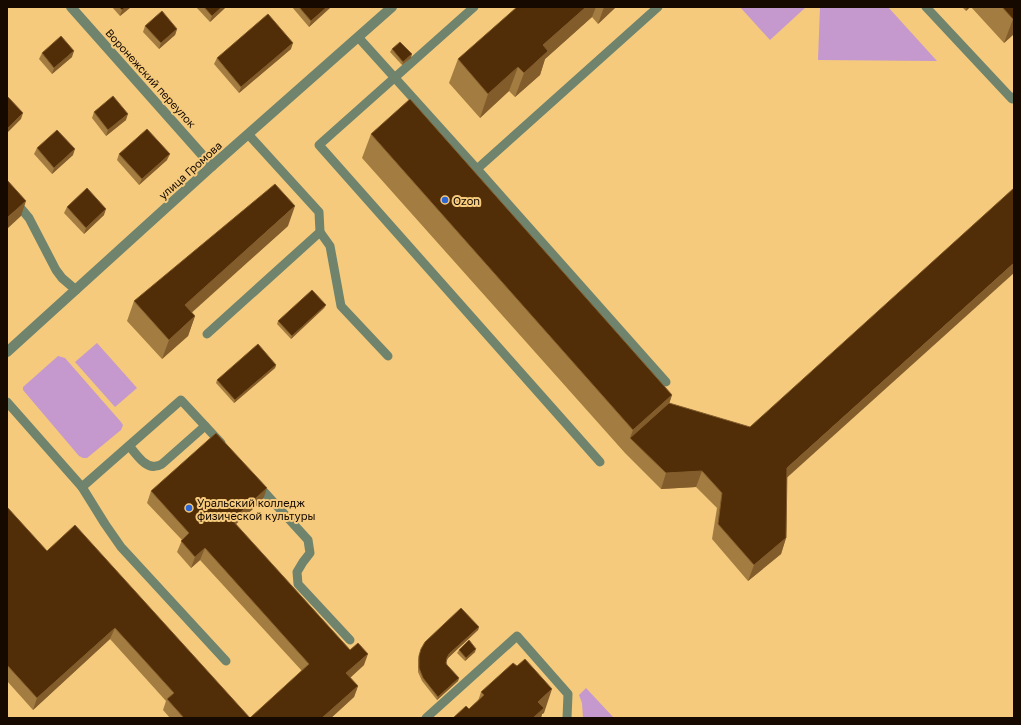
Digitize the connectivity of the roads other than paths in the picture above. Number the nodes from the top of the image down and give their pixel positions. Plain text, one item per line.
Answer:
1 (71, 7) edge
2 (392, 7) edge
3 (474, 7) edge
4 (658, 7) edge
5 (926, 7) edge
6 (358, 37) junction
7 (395, 78) junction
8 (1014, 98) edge
9 (248, 134) junction
10 (212, 166) junction
11 (477, 169) junction
12 (7, 192) edge
13 (320, 232) junction
14 (76, 290) junction
15 (207, 334) dead end
16 (8, 349) edge
17 (388, 356) dead end
18 (666, 382) dead end
19 (7, 402) edge
20 (205, 426) junction
21 (129, 446) junction
22 (224, 447) edge
23 (600, 462) dead end
24 (250, 476) edge
25 (82, 487) junction
26 (350, 640) dead end
27 (226, 661) dead end
28 (426, 718) edge
29 (567, 718) edge

1 - 10 street, Воронежский переулок
2 - 6 street, улица Громова
3 - 7 lane
4 - 11 lane
5 - 8 lane
6 - 7 lane
6 - 9 street, улица Громова
7 - 11 lane
7 - 23 lane
9 - 10 street, улица Громова
9 - 13 lane
10 - 14 street, улица Громова
11 - 18 lane
12 - 14 lane
13 - 15 lane
13 - 17 lane
14 - 16 street, улица Громова
19 - 25 lane
20 - 21 lane
20 - 21 lane
20 - 22 lane
21 - 25 lane
24 - 26 lane
25 - 27 lane
28 - 29 lane

